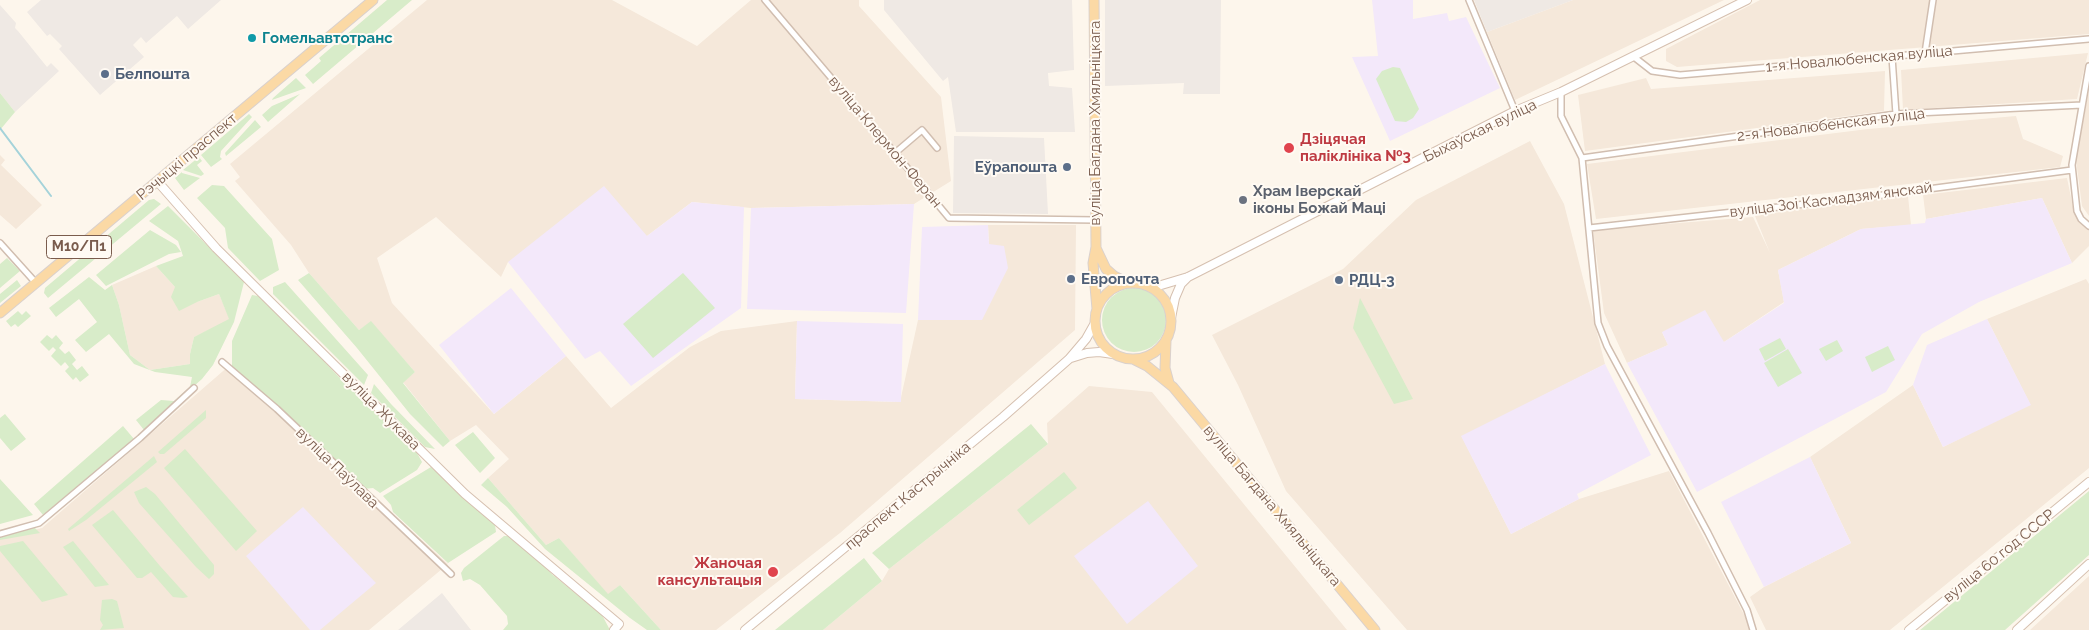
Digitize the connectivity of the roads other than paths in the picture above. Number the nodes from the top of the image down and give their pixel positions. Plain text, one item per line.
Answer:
1 (373, 0) edge
2 (765, 0) edge
3 (1094, 0) edge
4 (1469, 0) edge
5 (1746, 0) edge
6 (1933, 0) edge
7 (2089, 39) edge
8 (1925, 53) junction
9 (1634, 56) junction
10 (1892, 57) junction
11 (2089, 66) edge
12 (1561, 92) junction
13 (2082, 105) junction
14 (1515, 111) junction
15 (1896, 114) junction
16 (937, 148) dead end
17 (896, 152) junction
18 (1582, 158) junction
19 (2072, 170) junction
20 (158, 182) junction
21 (1095, 220) junction
22 (2089, 226) edge
23 (1589, 228) junction
24 (0, 243) edge
25 (1096, 247) junction
26 (1188, 277) junction
27 (36, 283) junction
28 (1128, 283) junction
29 (1148, 286) junction
30 (1097, 309) junction
31 (0, 313) edge
32 (1171, 318) junction
33 (1095, 323) junction
34 (1166, 338) junction
35 (1113, 354) junction
36 (1069, 359) junction
37 (1133, 359) junction
38 (222, 362) dead end
39 (1169, 383) junction
40 (194, 388) dead end
41 (2089, 482) edge
42 (0, 534) edge
43 (2089, 564) edge
44 (451, 574) dead end
45 (617, 627) edge
46 (745, 630) edge
47 (1375, 630) edge
48 (1753, 630) edge
49 (1909, 630) edge
50 (2017, 630) edge

1 - 20 main road, Рэчыцкі праспект / М10/П1
2 - 17 street, вуліца Клермон-Феран
3 - 21 main road, вуліца Багдана Хмяльніцкага
4 - 14 street
5 - 9 main road, Быхаўская вуліца
6 - 8 street
7 - 8 street, 1-я Новалюбенская вуліца
8 - 10 street, 1-я Новалюбенская вуліца
9 - 10 street, 1-я Новалюбенская вуліца
9 - 12 main road, Быхаўская вуліца
10 - 15 street
11 - 13 street
12 - 14 main road, Быхаўская вуліца
12 - 18 street
13 - 15 street, 2-я Новалюбенская вуліца
13 - 19 street
14 - 26 main road, Быхаўская вуліца
15 - 18 street, 2-я Новалюбенская вуліца
16 - 17 street
17 - 21 street, вуліца Клермон-Феран
18 - 23 street
19 - 22 street
19 - 23 street, вуліца Зоі Касмадзямʼянскай
20 - 27 main road, Рэчыцкі праспект / М10/П1
20 - 45 main road, вуліца Жукава
21 - 25 main road, вуліца Багдана Хмяльніцкага
23 - 48 street
24 - 27 street
25 - 28 main road, вуліца Багдана Хмяльніцкага
25 - 30 main road, вуліца Багдана Хмяльніцкага
26 - 29 main road, Быхаўская вуліца
26 - 32 main road
27 - 31 main road, Рэчыцкі праспект / М10/П1
28 - 29 main road
28 - 30 main road
29 - 32 main road
30 - 33 main road
32 - 34 main road
33 - 35 main road
33 - 36 main road, праспект Кастрычніка
34 - 37 main road
34 - 39 main road, вуліца Багдана Хмяльніцкага
35 - 36 main road, праспект Кастрычніка
35 - 37 main road
36 - 46 main road, праспект Кастрычніка
37 - 39 main road, вуліца Багдана Хмяльніцкага
38 - 44 street, вуліца Паўлава
39 - 47 main road, вуліца Багдана Хмяльніцкага
40 - 42 street
41 - 49 main road, вуліца 60 год СССР
43 - 50 main road

